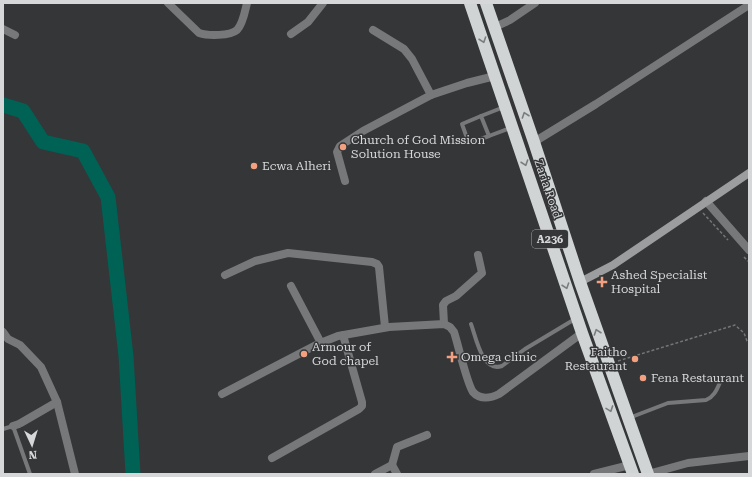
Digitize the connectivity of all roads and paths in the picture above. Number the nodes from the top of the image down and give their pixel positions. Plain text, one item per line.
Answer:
1 (168, 3) edge
2 (247, 3) edge
3 (323, 3) edge
4 (470, 3) edge
5 (486, 3) edge
6 (535, 3) edge
7 (749, 5) edge
8 (495, 27) junction
9 (3, 29) edge
10 (373, 30) dead end
11 (291, 34) dead end
12 (15, 35) dead end
13 (495, 76) junction
14 (516, 89) junction
15 (430, 95) junction
16 (503, 101) junction
17 (480, 116) junction
18 (512, 127) junction
19 (489, 136) junction
20 (534, 142) junction
21 (749, 173) edge
22 (345, 181) dead end
23 (706, 201) junction
24 (698, 208) junction
25 (728, 240) dead end
26 (746, 253) edge
27 (478, 255) dead end
28 (749, 262) edge
29 (226, 276) dead end
30 (580, 282) junction
31 (291, 286) dead end
32 (577, 318) junction
33 (444, 324) junction
34 (471, 324) dead end
35 (386, 327) junction
36 (3, 332) edge
37 (582, 333) junction
38 (343, 335) junction
39 (749, 342) edge
40 (320, 343) junction
41 (608, 364) junction
42 (721, 380) dead end
43 (222, 394) dead end
44 (57, 402) junction
45 (628, 418) junction
46 (13, 426) junction
47 (3, 428) edge
48 (427, 434) dead end
49 (749, 456) edge
50 (272, 458) dead end
51 (392, 465) junction
52 (632, 470) edge
53 (30, 474) edge
54 (75, 474) edge
55 (375, 474) edge
56 (397, 474) edge
57 (594, 474) edge
58 (648, 474) edge

1 - 2 street
3 - 11 street
4 -> 13 highway, Zaria Road / A236
5 - 8 highway, A236
6 - 8 street
7 - 20 street
8 - 14 highway, A236
9 - 12 street
10 - 15 street
13 - 15 street
13 - 16 highway, Zaria Road / A236
14 - 16 highway
20 -> 14 highway, A236
15 - 22 street
16 - 17 lane
16 - 18 highway, Zaria Road / A236
17 - 19 lane
17 - 19 lane
18 - 19 lane
18 -> 32 highway, Zaria Road / A236
20 - 30 highway, A236
21 - 23 street
23 - 24 street
23 - 26 street
24 - 25 path
24 - 30 street
26 - 28 path
27 - 33 street
29 - 35 street
41 -> 30 highway, A236
31 - 40 street
32 - 34 lane
32 - 37 highway, Zaria Road / A236
33 - 35 street
33 - 37 street
35 - 38 street
36 - 44 street
37 -> 52 highway, Zaria Road / A236
38 - 40 street
38 - 50 street
39 - 41 path
40 - 43 street
41 - 45 highway, A236
42 - 45 lane
44 - 46 street
44 - 54 street
45 - 58 highway, A236
46 - 47 lane
46 - 53 lane
48 - 51 street
49 - 58 street
51 - 55 street
51 - 56 street
52 - 57 street

